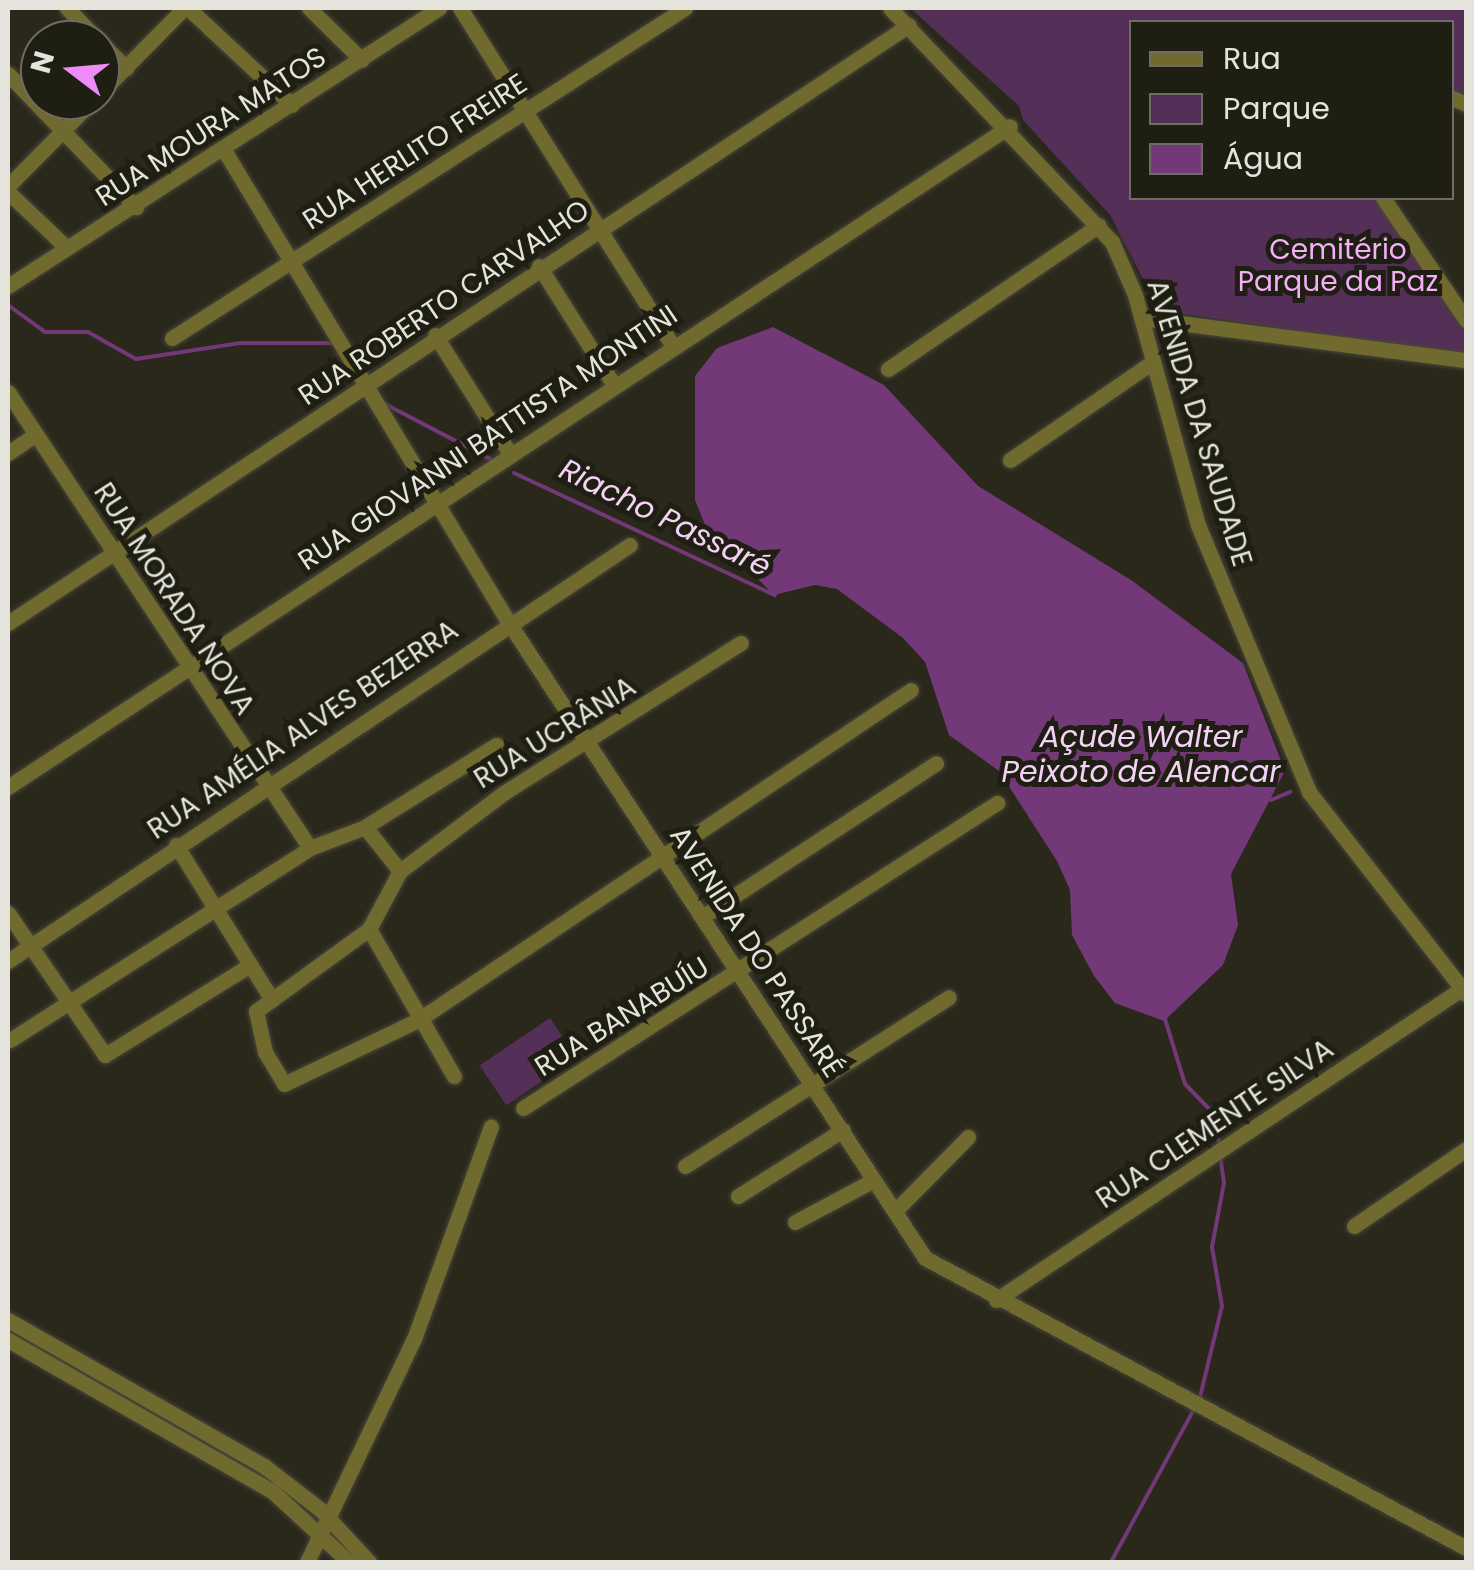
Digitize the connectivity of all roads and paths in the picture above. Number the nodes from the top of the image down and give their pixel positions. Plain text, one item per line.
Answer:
1 (186, 8) edge
2 (309, 8) edge
3 (437, 8) edge
4 (460, 8) edge
5 (685, 8) edge
6 (890, 8) edge
7 (910, 25) junction
8 (362, 60) junction
9 (120, 62) edge
10 (126, 68) junction
11 (8, 74) edge
12 (120, 74) edge
13 (292, 105) junction
14 (524, 113) junction
15 (72, 120) edge
16 (1002, 124) junction
17 (62, 129) junction
18 (224, 150) junction
19 (8, 189) edge
20 (1384, 200) edge
21 (136, 207) junction
22 (1099, 225) junction
23 (598, 230) junction
24 (66, 247) junction
25 (288, 261) junction
26 (540, 266) junction
27 (8, 286) edge
28 (1141, 318) junction
29 (1466, 320) edge
30 (435, 335) junction
31 (172, 338) dead end
32 (672, 345) junction
33 (1466, 360) edge
34 (1151, 363) junction
35 (888, 369) dead end
36 (614, 385) junction
37 (363, 388) junction
38 (8, 392) edge
39 (35, 435) junction
40 (8, 453) edge
41 (511, 455) junction
42 (1010, 460) dead end
43 (435, 503) junction
44 (630, 545) dead end
45 (118, 552) junction
46 (509, 623) junction
47 (8, 624) edge
48 (741, 642) dead end
49 (189, 668) junction
50 (911, 690) dead end
51 (588, 741) junction
52 (496, 745) dead end
53 (936, 763) dead end
54 (264, 786) junction
55 (8, 787) edge
56 (997, 803) dead end
57 (365, 826) junction
58 (176, 845) junction
59 (310, 848) junction
60 (664, 856) junction
61 (400, 872) junction
62 (214, 908) junction
63 (8, 912) edge
64 (702, 917) junction
65 (369, 928) junction
66 (31, 947) junction
67 (8, 961) edge
68 (250, 965) junction
69 (738, 974) junction
70 (1465, 991) edge
71 (949, 996) dead end
72 (272, 1000) junction
73 (69, 1002) junction
74 (418, 1020) junction
75 (10, 1040) edge
76 (454, 1076) dead end
77 (813, 1086) junction
78 (524, 1108) dead end
79 (491, 1126) dead end
80 (843, 1130) junction
81 (968, 1137) dead end
82 (1466, 1149) edge
83 (686, 1166) dead end
84 (874, 1180) junction
85 (738, 1196) dead end
86 (895, 1212) junction
87 (795, 1222) dead end
88 (1354, 1226) dead end
89 (996, 1300) junction
90 (8, 1320) edge
91 (8, 1340) edge
92 (323, 1523) junction
93 (1466, 1548) edge
94 (307, 1562) edge
95 (350, 1562) edge
96 (369, 1562) edge

1 - 10 street
1 - 13 street
2 - 8 street
3 - 8 street, RUA MOURA MATOS
4 - 14 street
5 - 14 street, RUA HERLITO FREIRE
6 - 7 street, AVENIDA DA SAUDADE
7 - 16 street, AVENIDA DA SAUDADE
7 - 23 street, RUA ROBERTO CARVALHO
8 - 13 street, RUA MOURA MATOS
9 - 10 street
10 - 12 street
11 - 17 street
13 - 18 street, RUA MOURA MATOS
14 - 23 street
14 - 25 street, RUA HERLITO FREIRE
15 - 17 street
16 - 22 street, AVENIDA DA SAUDADE
16 - 32 street, RUA GIOVANNI BATTISTA MONTINI
17 - 19 street
17 - 21 street
18 - 21 street, RUA MOURA MATOS
18 - 25 street, AVENIDA DO PASSARÉ
19 - 24 street
20 - 29 street
21 - 24 street, RUA MOURA MATOS
22 - 28 street, AVENIDA DA SAUDADE
22 - 35 street
23 - 26 street, RUA ROBERTO CARVALHO
23 - 32 street
24 - 27 street, RUA MOURA MATOS
25 - 31 street, RUA HERLITO FREIRE
25 - 37 street, AVENIDA DO PASSARÉ
26 - 30 street, RUA ROBERTO CARVALHO
26 - 36 street
28 - 33 street
28 - 34 street, AVENIDA DA SAUDADE
30 - 37 street, RUA ROBERTO CARVALHO
30 - 41 street
32 - 36 street, RUA GIOVANNI BATTISTA MONTINI
34 - 42 street
34 - 70 street, AVENIDA DA SAUDADE
36 - 41 street, RUA GIOVANNI BATTISTA MONTINI
37 - 43 street, AVENIDA DO PASSARÉ
37 - 45 street, RUA ROBERTO CARVALHO
38 - 39 street, RUA MORADA NOVA
39 - 40 street
39 - 45 street, RUA MORADA NOVA
41 - 43 street, RUA GIOVANNI BATTISTA MONTINI
43 - 46 street, AVENIDA DO PASSARÉ
43 - 49 street, RUA GIOVANNI BATTISTA MONTINI
44 - 46 street, RUA AMÉLIA ALVES BEZERRA
45 - 47 street, RUA ROBERTO CARVALHO
45 - 49 street, RUA MORADA NOVA
46 - 51 street, AVENIDA DO PASSARÉ
46 - 54 street, RUA AMÉLIA ALVES BEZERRA
48 - 51 street, RUA UCRÂNIA
49 - 54 street, RUA MORADA NOVA
49 - 55 street, RUA GIOVANNI BATTISTA MONTINI
50 - 60 street
51 - 60 street, AVENIDA DO PASSARÉ
51 - 61 street, RUA UCRÂNIA
52 - 57 street, RUA UCRÂNIA
53 - 64 street
54 - 58 street, RUA AMÉLIA ALVES BEZERRA
54 - 59 street, RUA MORADA NOVA
56 - 69 street, RUA BANABUÍU
57 - 59 street
57 - 61 street
58 - 62 street
58 - 66 street, RUA AMÉLIA ALVES BEZERRA
59 - 62 street
60 - 64 street, AVENIDA DO PASSARÉ
60 - 74 street
61 - 65 street
62 - 68 street
62 - 73 street
63 - 66 street
64 - 69 street, AVENIDA DO PASSARÉ
65 - 72 street
65 - 74 street
66 - 67 street, RUA AMÉLIA ALVES BEZERRA
66 - 73 street
68 - 72 street
68 - 73 street
69 - 77 street, AVENIDA DO PASSARÉ
69 - 78 street, RUA BANABUÍU
70 - 89 street, RUA CLEMENTE SILVA
71 - 77 street
72 - 74 street
73 - 75 street
74 - 76 street
77 - 80 street, AVENIDA DO PASSARÉ
77 - 83 street
79 - 92 street
80 - 84 street, AVENIDA DO PASSARÉ
80 - 85 street
81 - 86 street
82 - 88 street
84 - 86 street, AVENIDA DO PASSARÉ
84 - 87 street
86 - 89 street, AVENIDA DO PASSARÉ
89 - 93 street, AVENIDA DO PASSARÉ
90 - 92 street
91 - 92 street
92 - 94 street
92 - 95 street
92 - 96 street

